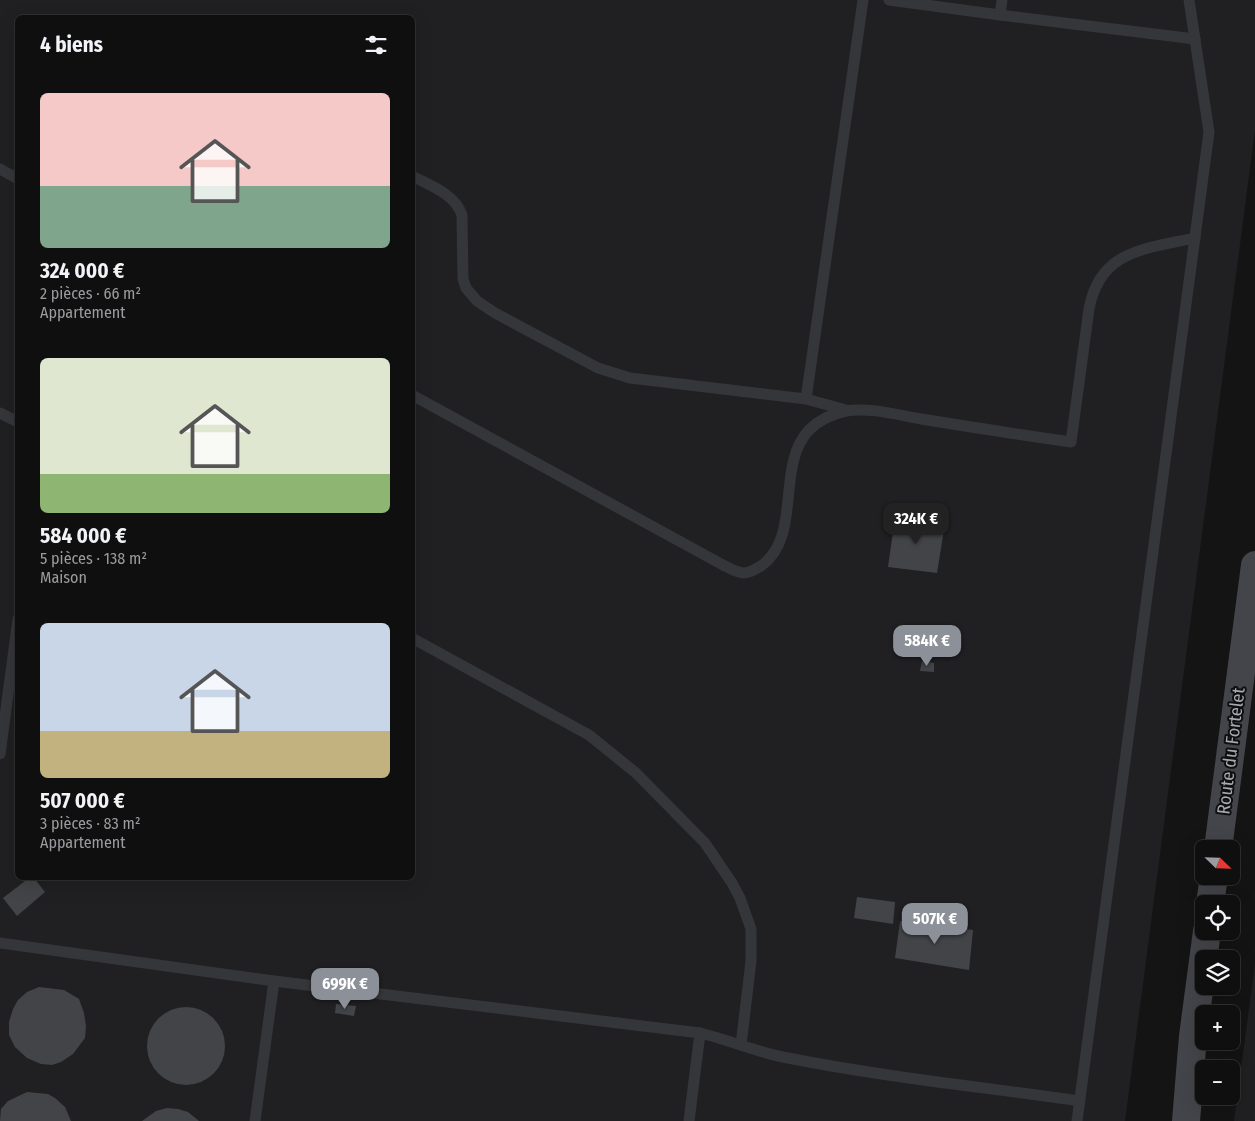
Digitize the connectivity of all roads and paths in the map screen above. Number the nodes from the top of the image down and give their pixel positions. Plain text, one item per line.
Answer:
1 (863, 0) edge
2 (889, 0) edge
3 (1002, 0) edge
4 (1189, 0) edge
5 (1000, 15) junction
6 (1195, 39) junction
7 (0, 170) edge
8 (15, 178) edge
9 (415, 178) edge
10 (1195, 238) junction
11 (415, 397) edge
12 (806, 400) junction
13 (848, 411) junction
14 (0, 413) edge
15 (15, 420) edge
16 (1255, 565) edge
17 (415, 640) edge
18 (15, 642) edge
19 (0, 754) edge
20 (1219, 840) edge
21 (1206, 940) edge
22 (0, 943) edge
23 (274, 982) junction
24 (700, 1033) junction
25 (1193, 1036) junction
26 (741, 1045) junction
27 (1080, 1101) junction
28 (255, 1121) edge
29 (689, 1121) edge
30 (1078, 1121) edge
31 (1174, 1121) edge
32 (1186, 1121) edge

1 - 12 lane
2 - 5 lane
3 - 5 lane
4 - 6 lane
5 - 6 lane
6 - 10 lane
7 - 8 lane
9 - 12 lane
10 - 13 lane
10 - 27 lane
11 - 13 lane
12 - 13 lane
14 - 15 lane
16 - 20 main road, Route du Fortelet
17 - 26 lane
18 - 19 lane
21 - 25 main road
22 - 23 lane
23 - 24 lane
23 - 28 lane
24 - 26 lane
24 - 29 lane
25 - 31 main road
25 - 32 main road
26 - 27 lane
27 - 30 lane

